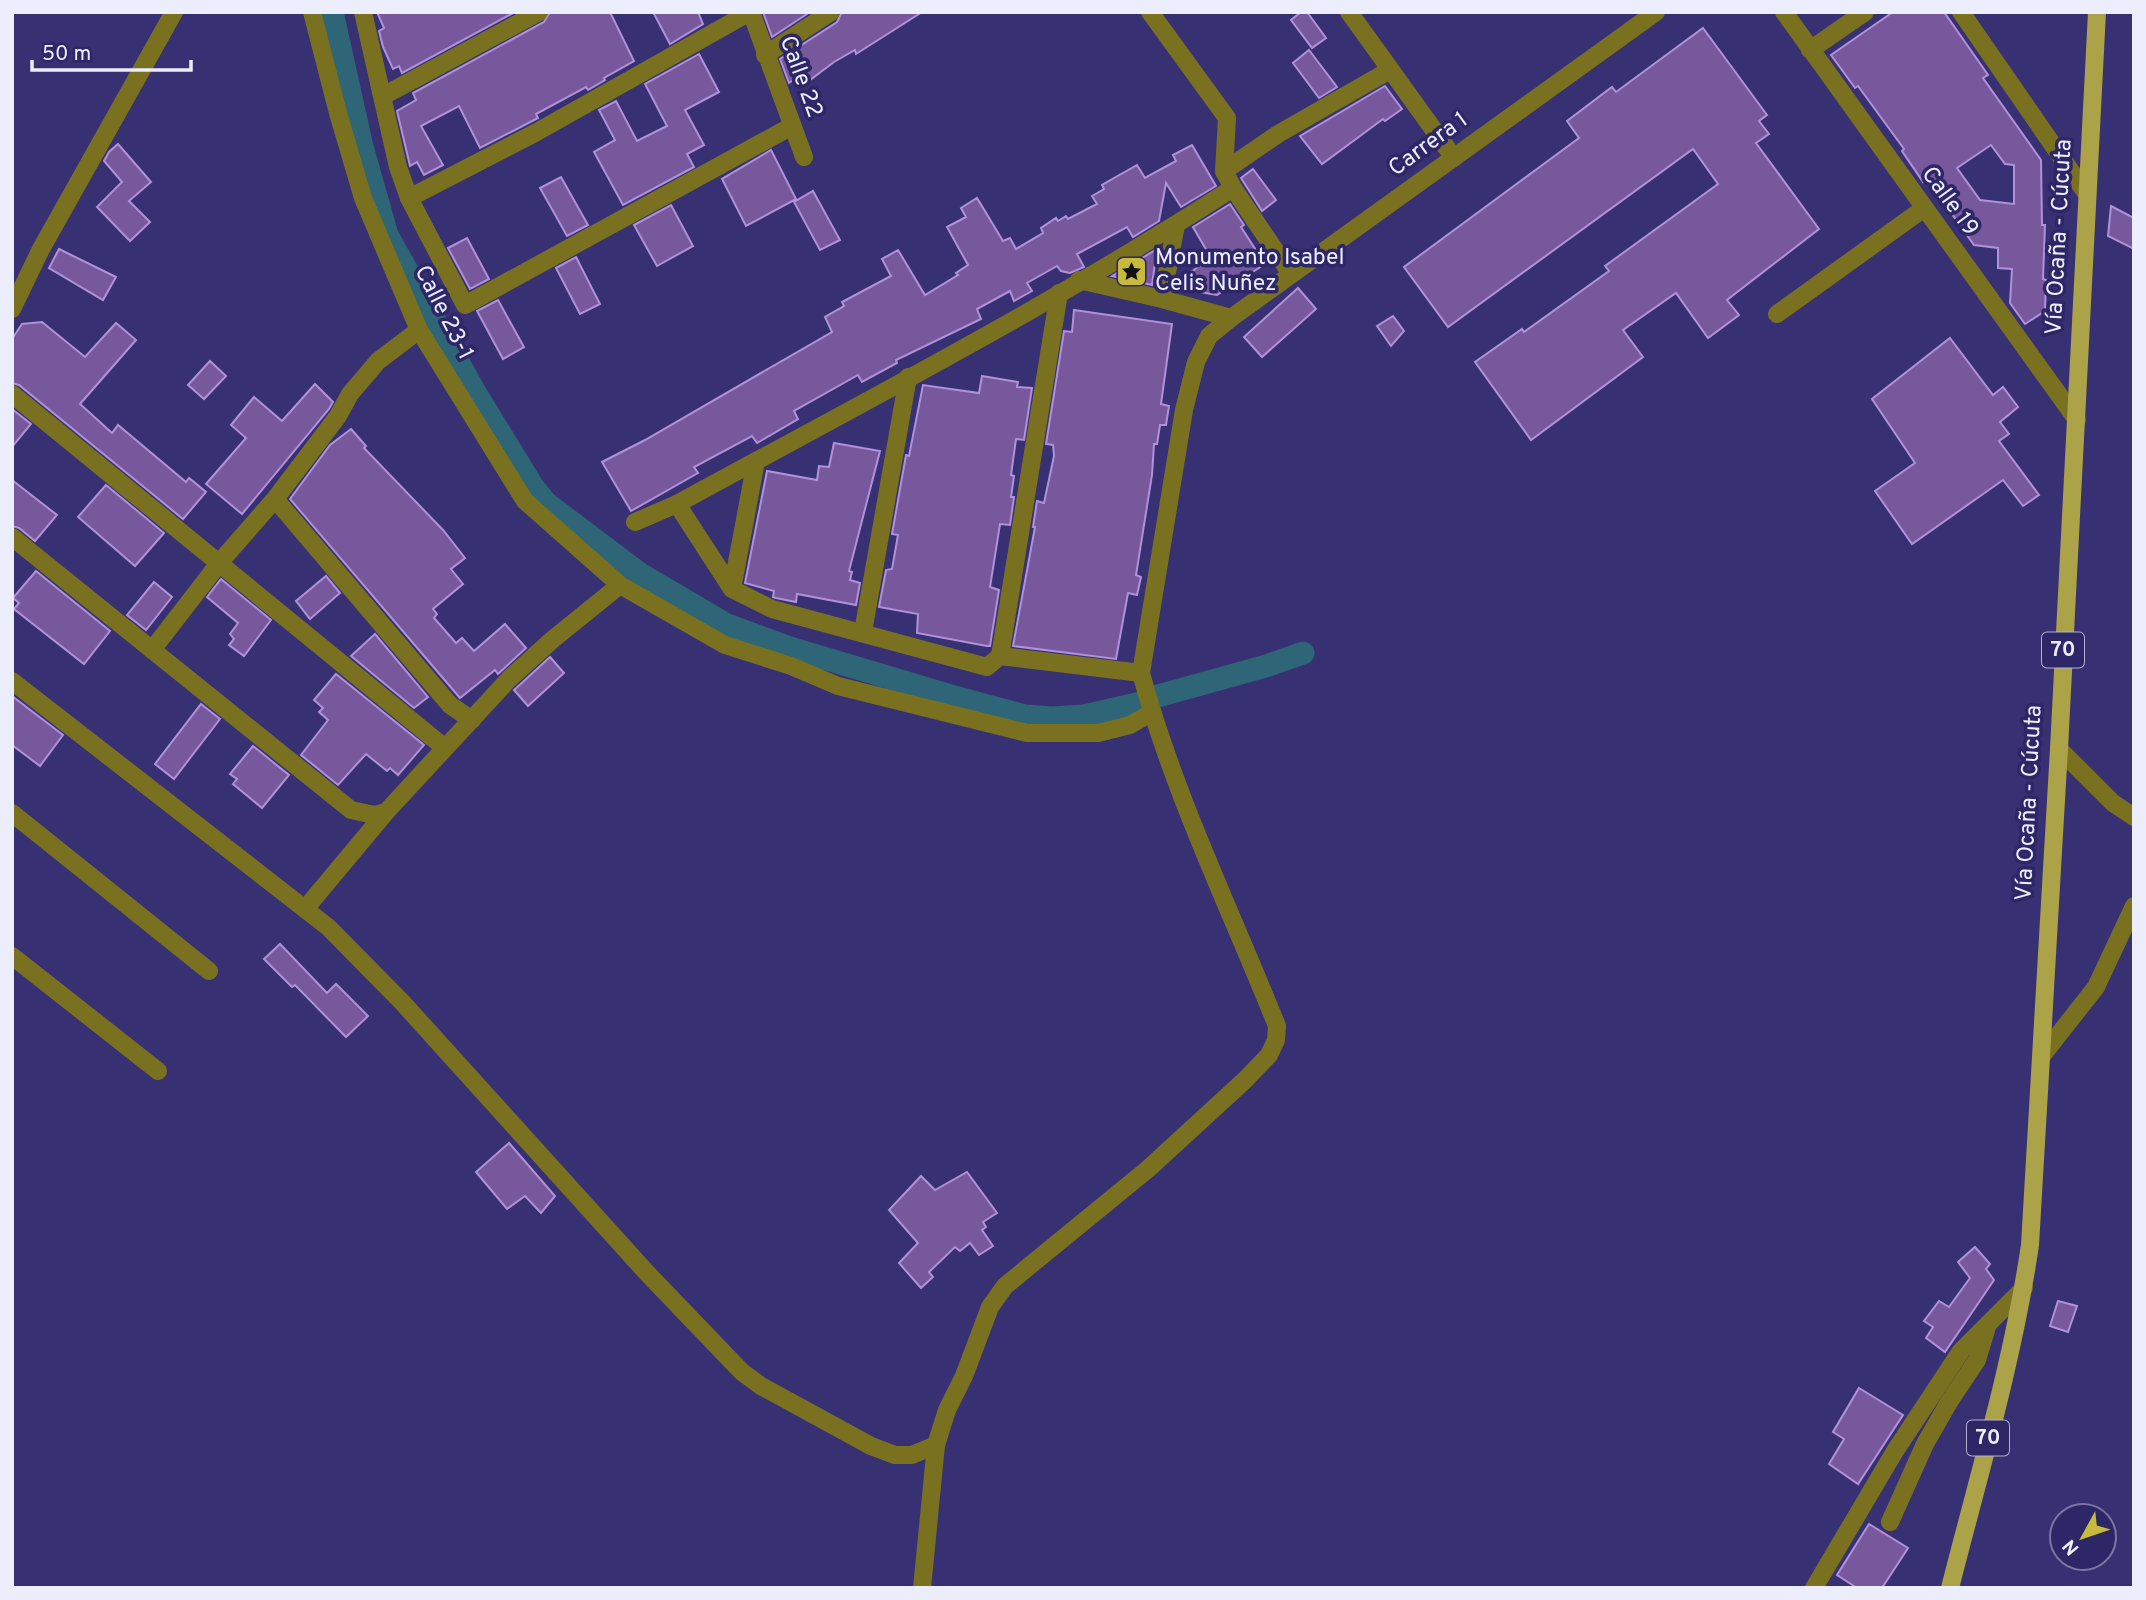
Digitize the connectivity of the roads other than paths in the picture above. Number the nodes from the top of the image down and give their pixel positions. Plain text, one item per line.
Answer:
1 (174, 12) edge
2 (312, 12) edge
3 (363, 12) edge
4 (539, 12) edge
5 (750, 12) edge
6 (831, 12) edge
7 (1150, 12) edge
8 (1349, 12) edge
9 (1656, 12) edge
10 (1783, 12) edge
11 (1865, 12) edge
12 (1961, 12) edge
13 (2097, 12) edge
14 (1810, 50) junction
15 (765, 55) junction
16 (1390, 70) junction
17 (383, 96) junction
18 (792, 126) junction
19 (804, 158) dead end
20 (1454, 158) junction
21 (1224, 171) junction
22 (1233, 188) junction
23 (2086, 193) junction
24 (409, 198) junction
25 (1923, 208) junction
26 (1176, 225) junction
27 (1292, 274) junction
28 (1079, 281) junction
29 (1059, 293) junction
30 (1162, 299) junction
31 (12, 309) edge
32 (1777, 314) dead end
33 (1231, 318) junction
34 (419, 330) junction
35 (908, 377) junction
36 (12, 394) edge
37 (2077, 420) junction
38 (756, 461) junction
39 (275, 499) junction
40 (677, 504) junction
41 (635, 522) dead end
42 (12, 537) edge
43 (220, 562) junction
44 (620, 585) junction
45 (732, 589) junction
46 (863, 632) junction
47 (152, 650) junction
48 (1000, 656) junction
49 (1141, 673) junction
50 (12, 681) edge
51 (1152, 713) junction
52 (472, 720) junction
53 (445, 748) junction
54 (2059, 749) junction
55 (386, 811) junction
56 (12, 813) edge
57 (2134, 817) edge
58 (2134, 906) edge
59 (304, 909) junction
60 (12, 956) edge
61 (209, 971) dead end
62 (2041, 1057) junction
63 (158, 1071) dead end
64 (2024, 1287) junction
65 (1987, 1327) junction
66 (936, 1445) junction
67 (1890, 1522) dead end
68 (922, 1588) edge
69 (1814, 1588) edge
70 (1950, 1588) edge

1 - 31 street
2 - 34 street, Calle 23-1
3 - 17 street
4 - 17 street
5 - 15 street, Calle 22
5 - 24 street
6 - 15 street
7 - 21 street
8 - 16 street
9 - 20 street, Carrera 1
10 - 14 street, Calle 19
11 - 14 street
12 - 23 street
13 - 23 main road, Vía Ocaña - Cúcuta / 70
14 - 25 street, Calle 19
15 - 18 street, Calle 22
16 - 20 street
16 - 21 street
17 - 24 street
18 - 19 street, Calle 22
18 - 24 street
20 - 27 street, Carrera 1
21 - 22 street
22 - 26 street
22 - 27 street
23 - 37 main road, Vía Ocaña - Cúcuta / 70
25 - 32 street
25 - 37 street, Calle 19
26 - 28 street
26 - 30 street
27 - 33 street, Carrera 1
28 - 29 street
28 - 30 street
29 - 35 street
29 - 48 street
30 - 33 street
33 - 49 street, Carrera 1
34 - 39 street
34 - 44 street, Calle 23-1
35 - 38 street
35 - 46 street
36 - 43 street
37 - 54 main road, Vía Ocaña - Cúcuta / 70
38 - 40 street
38 - 45 street
39 - 43 street
39 - 52 street
40 - 41 street
40 - 45 street
42 - 47 street
43 - 47 street
43 - 53 street
44 - 51 street, Calle 23-1
44 - 52 street
45 - 46 street
46 - 48 street
47 - 55 street
48 - 49 street
49 - 51 street
50 - 59 street
51 - 66 street
52 - 53 street
53 - 55 street
54 - 57 street
54 - 62 main road, Vía Ocaña - Cúcuta / 70
55 - 59 street
56 - 61 street
58 - 62 street
59 - 66 street
60 - 63 street
62 - 64 main road, Vía Ocaña - Cúcuta / 70
64 - 65 street
64 - 70 main road, Vía Ocaña - Cúcuta / 70
65 - 67 street
65 - 69 street
66 - 68 street

